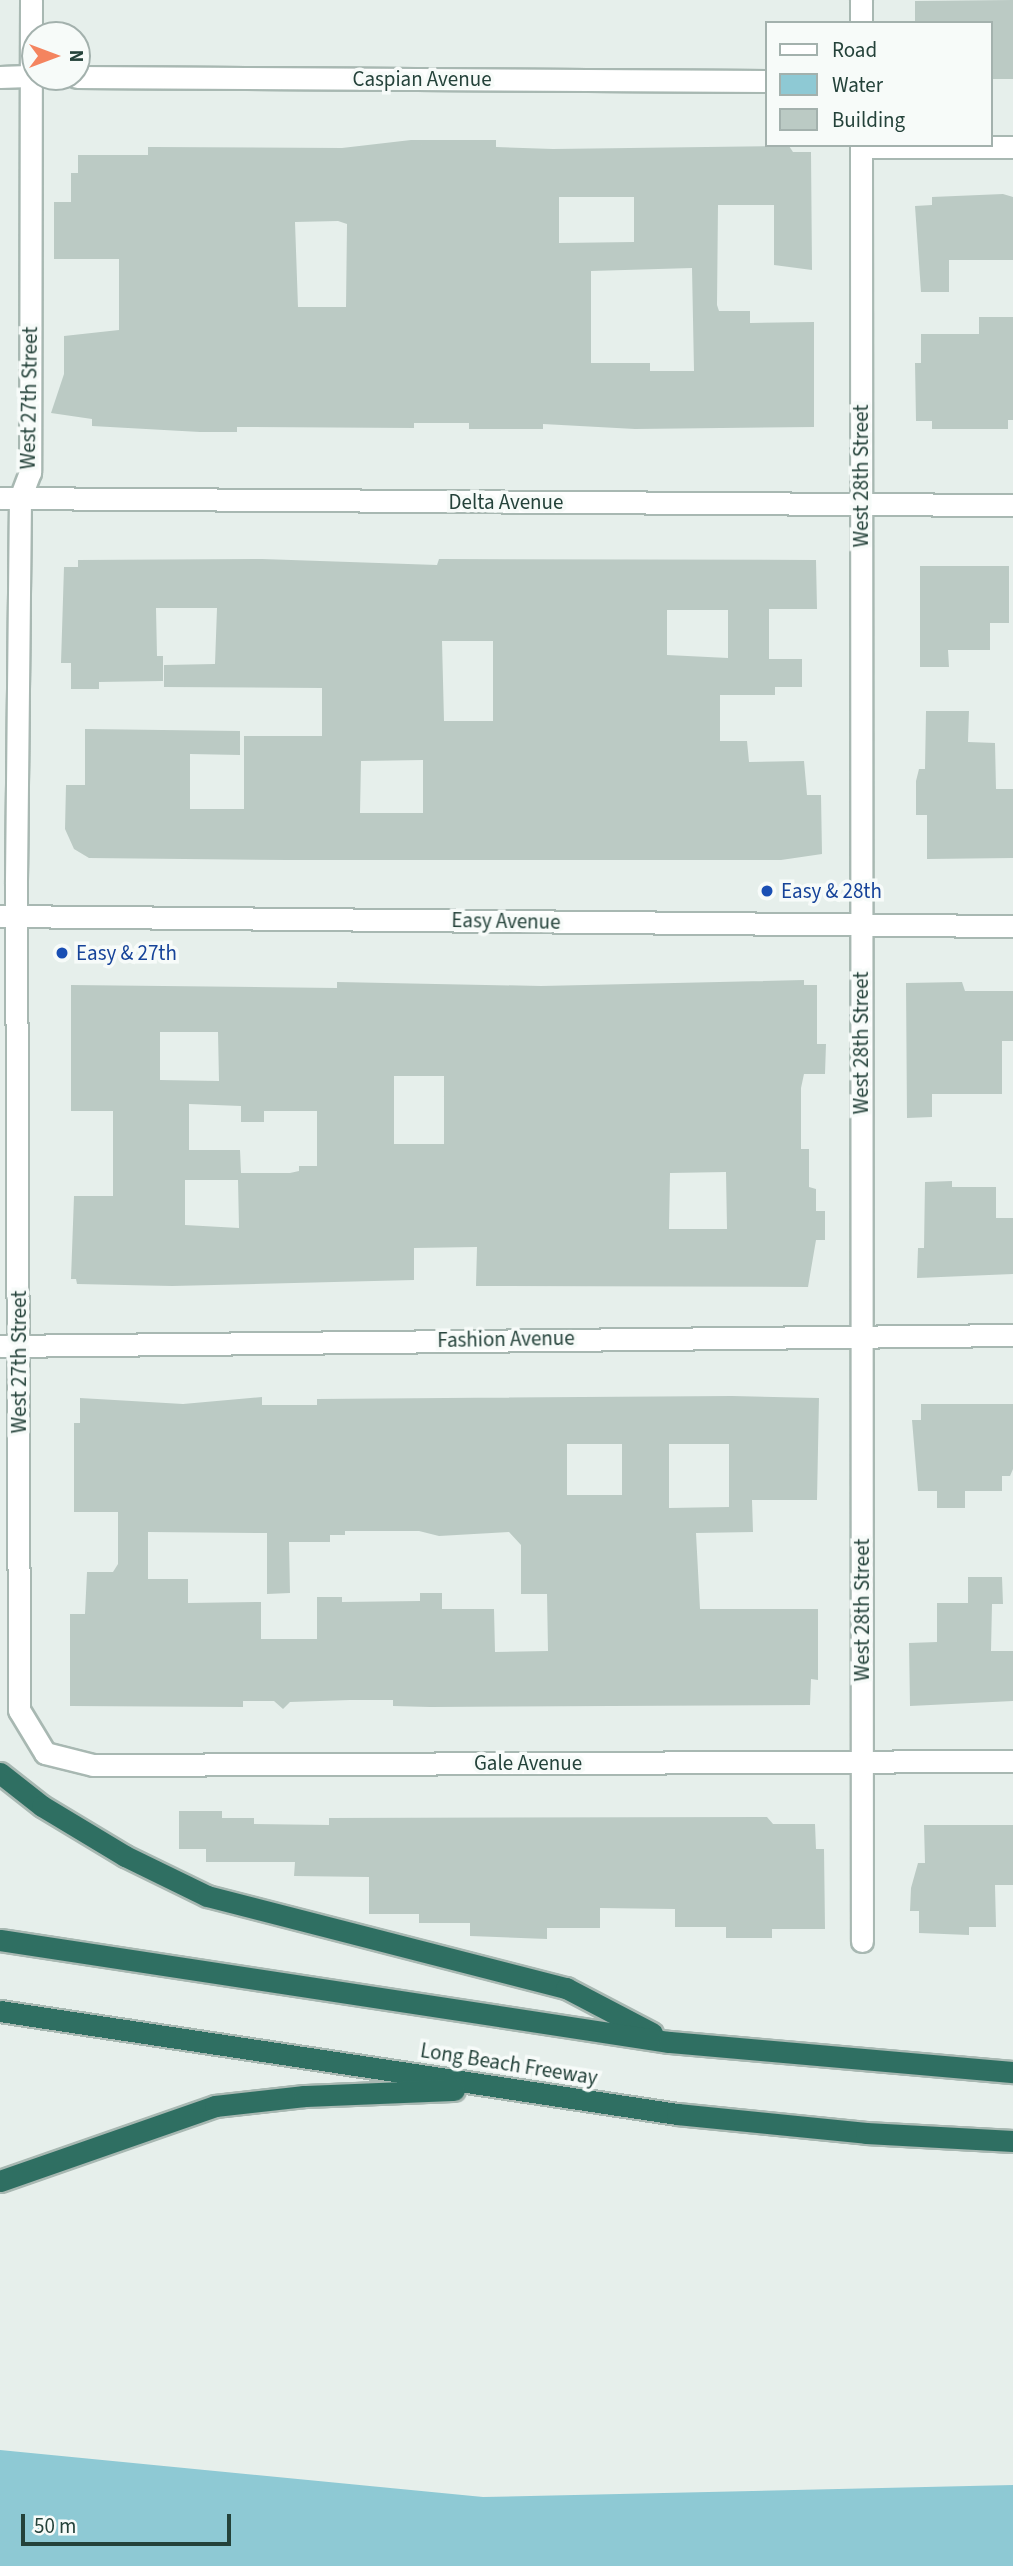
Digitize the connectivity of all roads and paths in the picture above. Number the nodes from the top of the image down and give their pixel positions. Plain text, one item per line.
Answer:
1 (31, 0) edge
2 (861, 0) edge
3 (32, 21) edge
4 (861, 21) edge
5 (0, 76) edge
6 (21, 76) edge
7 (91, 77) edge
8 (764, 81) edge
9 (33, 91) edge
10 (861, 147) edge
11 (992, 147) edge
12 (1013, 147) edge
13 (10, 498) edge
14 (861, 505) junction
15 (1013, 505) edge
16 (8, 916) edge
17 (861, 925) junction
18 (1013, 926) edge
19 (862, 1335) junction
20 (1013, 1335) edge
21 (9, 1346) edge
22 (45, 1753) joint
23 (862, 1761) junction
24 (1013, 1761) edge
25 (0, 1773) edge
26 (0, 1940) edge
27 (862, 1941) dead end
28 (0, 2011) edge
29 (669, 2042) junction
30 (1013, 2071) edge
31 (503, 2088) junction
32 (1013, 2141) edge
33 (0, 2181) edge

1 - 3 street, West 27th Street
2 - 4 street
5 - 6 street
7 - 8 street, Caspian Avenue
9 - 13 street, West 27th Street
10 - 14 street, West 28th Street
11 - 12 street
13 - 14 street, Delta Avenue
13 - 16 street, West 27th Street
14 - 15 street, Delta Avenue
14 - 17 street, West 28th Street
16 - 17 street, Easy Avenue
16 - 21 street, West 27th Street
17 - 18 street, Easy Avenue
17 - 19 street, West 28th Street
19 - 20 street, Fashion Avenue
19 - 21 street, Fashion Avenue
19 - 23 street, West 28th Street
21 - 22 street, West 27th Street
22 - 23 street, Gale Avenue
23 - 24 street, Gale Avenue
23 - 27 street, West 28th Street
25 - 29 highway
26 - 29 highway
28 - 31 highway, Long Beach Freeway
29 - 30 highway
31 - 32 highway, Long Beach Freeway
31 - 33 highway

